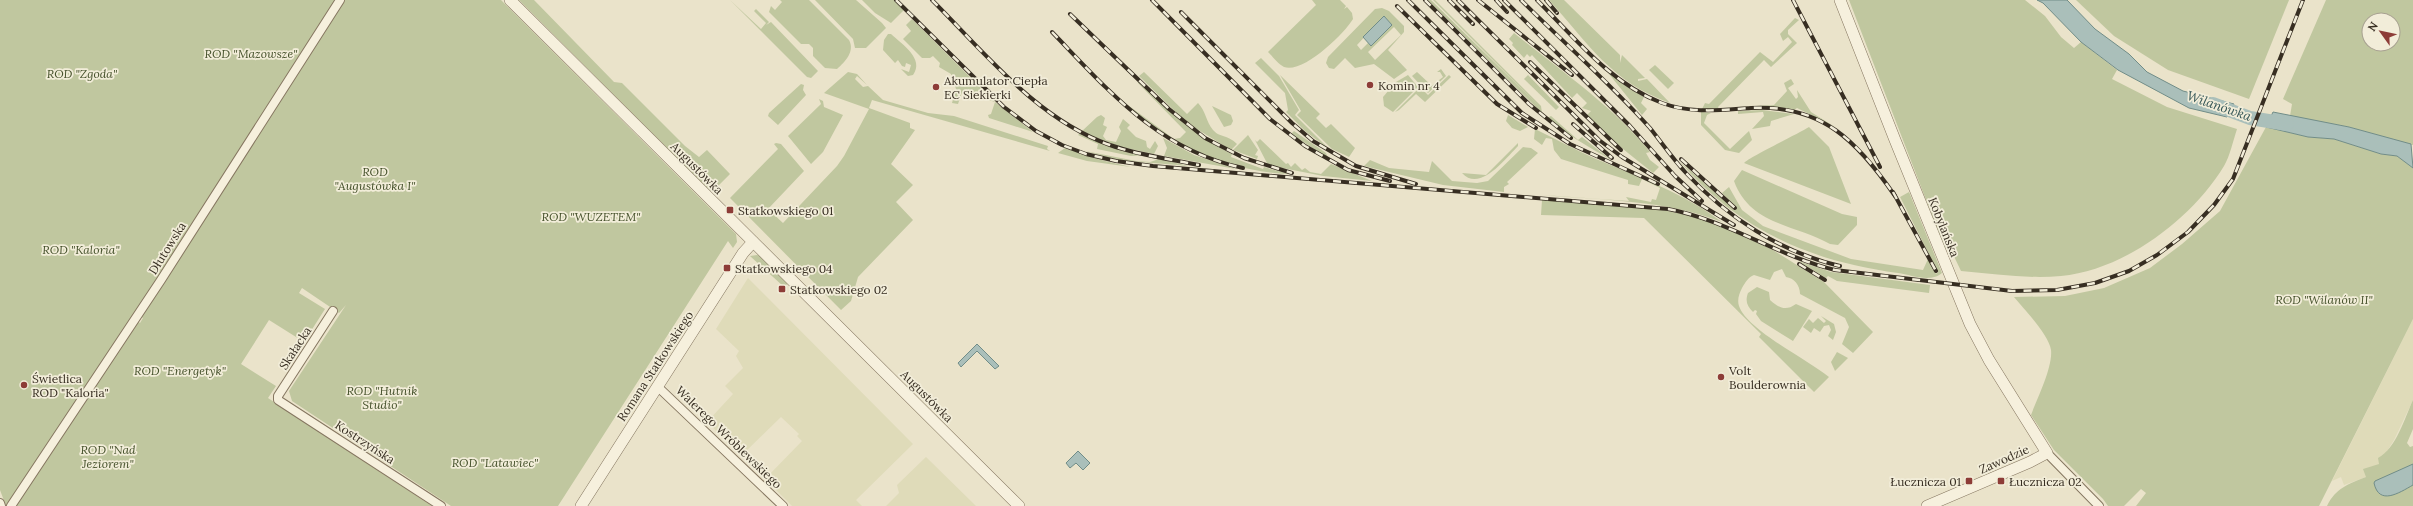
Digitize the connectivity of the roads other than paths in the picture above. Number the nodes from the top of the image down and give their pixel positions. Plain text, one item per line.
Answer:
1 (340, 0) edge
2 (510, 0) edge
3 (1840, 0) edge
4 (753, 242) junction
5 (333, 311) dead end
6 (658, 387) junction
7 (278, 398) joint
8 (2047, 453) junction
9 (0, 503) edge
10 (1, 506) edge
11 (11, 506) edge
12 (441, 506) edge
13 (581, 506) edge
14 (783, 506) edge
15 (1019, 506) edge
16 (1927, 506) edge
17 (2099, 506) edge

1 - 11 street, Dłutowska
2 - 4 street, Augustówka
3 - 8 street, Kobylańska
4 - 6 street, Romana Statkowskiego
4 - 15 street, Augustówka
5 - 7 street, Skałacka
6 - 13 street, Romana Statkowskiego
6 - 14 street, Walerego Wróblewskiego
7 - 12 street, Kostrzyńska
8 - 16 street, Zawodzie
8 - 17 street
9 - 10 street

